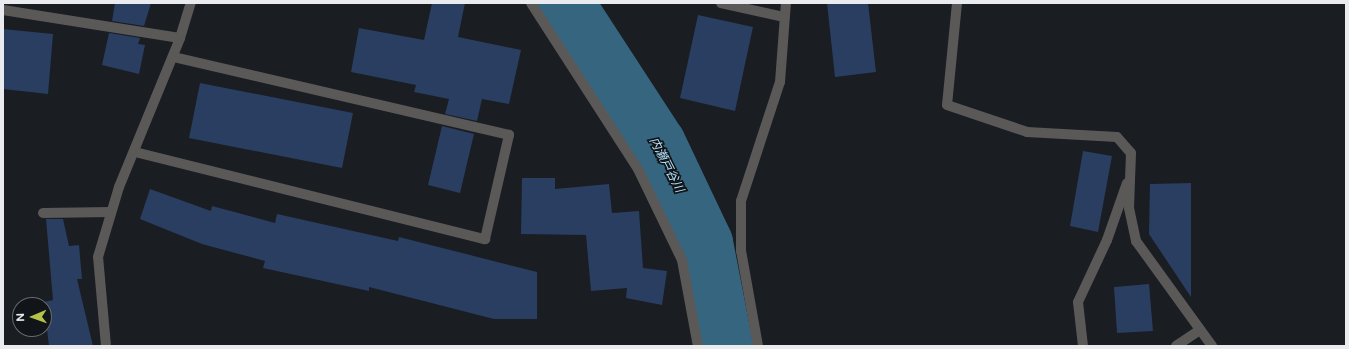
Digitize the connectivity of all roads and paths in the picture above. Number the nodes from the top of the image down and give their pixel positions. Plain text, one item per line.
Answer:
1 (190, 3) edge
2 (531, 3) edge
3 (721, 3) edge
4 (786, 3) edge
5 (957, 3) edge
6 (3, 10) edge
7 (784, 17) junction
8 (180, 38) junction
9 (173, 57) junction
10 (135, 152) junction
11 (1130, 172) junction
12 (111, 212) junction
13 (43, 213) dead end
14 (1200, 330) junction
15 (106, 346) edge
16 (698, 346) edge
17 (758, 346) edge
18 (1083, 346) edge
19 (1176, 346) edge
20 (1212, 346) edge

1 - 8 street
2 - 16 street
3 - 7 street
4 - 7 street
5 - 11 street
6 - 8 street
7 - 17 street
8 - 9 street
9 - 10 street
9 - 10 street
10 - 12 street
11 - 14 street
11 - 18 street
12 - 13 street
12 - 15 street
14 - 19 street
14 - 20 street

